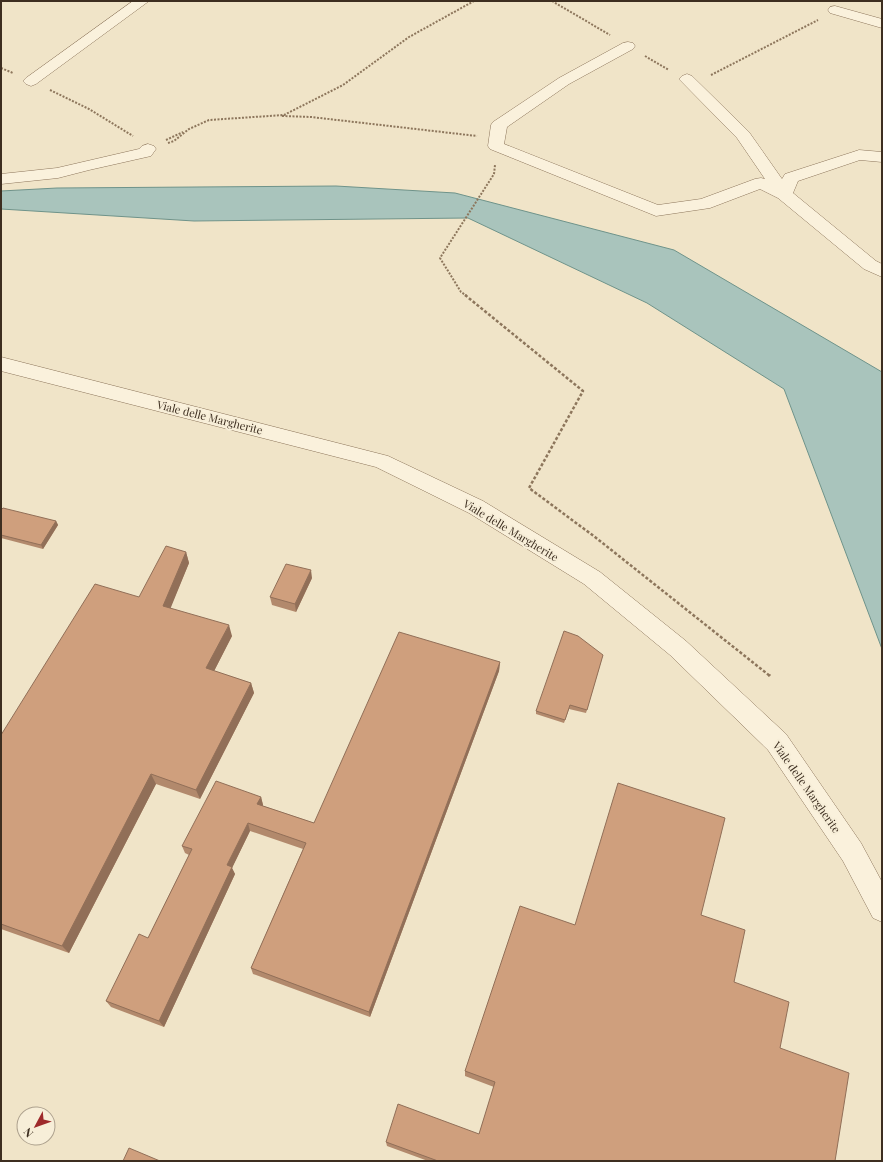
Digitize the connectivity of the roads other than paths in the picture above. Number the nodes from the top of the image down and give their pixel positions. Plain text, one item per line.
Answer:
1 (142, 1) edge
2 (835, 10) road end
3 (882, 24) edge
4 (628, 46) road end
5 (687, 79) road end
6 (31, 81) road end
7 (149, 143) road end
8 (882, 157) edge
9 (1, 179) edge
10 (784, 194) junction
11 (882, 272) edge
12 (1, 364) edge
13 (882, 909) edge

1 - 6 street
2 - 3 street
4 - 10 street
5 - 10 street
7 - 9 street
8 - 10 street
10 - 11 street
12 - 13 street, Viale delle Margherite

